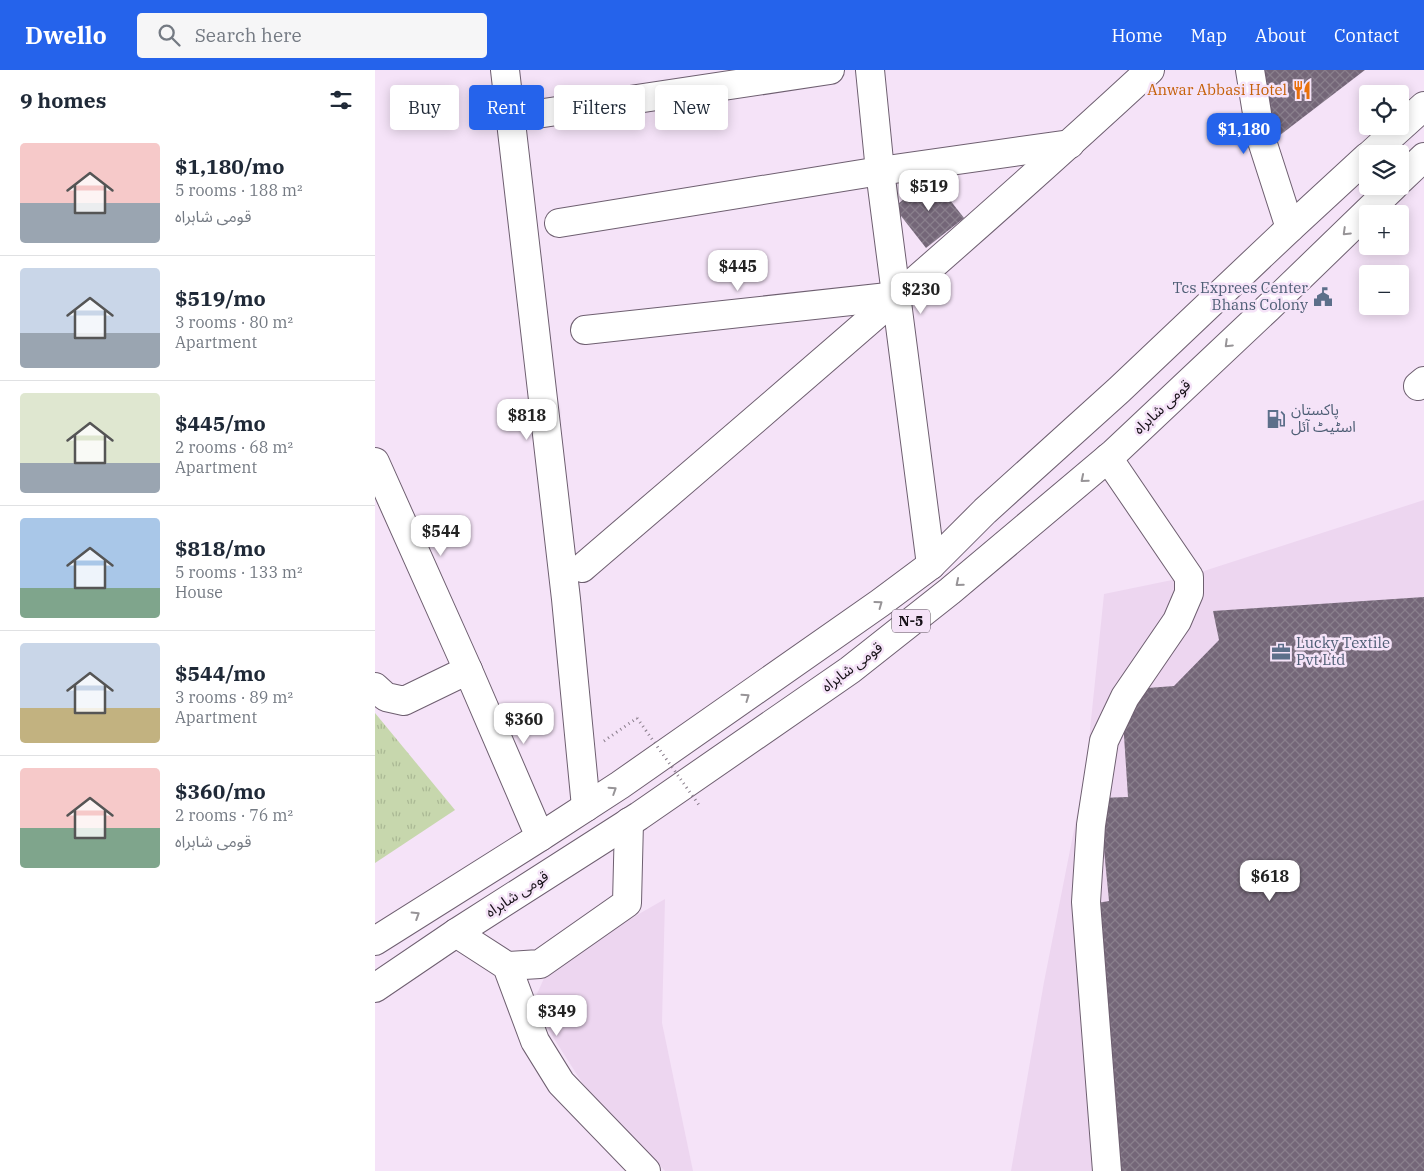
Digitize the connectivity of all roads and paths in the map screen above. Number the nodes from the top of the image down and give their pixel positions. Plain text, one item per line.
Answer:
1 (505, 70) edge
2 (830, 70) edge
3 (870, 70) edge
4 (1150, 70) edge
5 (1250, 70) edge
6 (1424, 106) edge
7 (544, 113) edge
8 (1070, 144) junction
9 (1381, 145) edge
10 (1424, 157) edge
11 (1359, 164) edge
12 (880, 171) junction
13 (1409, 171) edge
14 (1385, 195) edge
15 (559, 223) dead end
16 (1290, 228) junction
17 (897, 296) junction
18 (585, 330) dead end
19 (1108, 458) junction
20 (375, 462) edge
21 (931, 565) junction
22 (583, 568) dead end
23 (468, 670) junction
24 (375, 687) edge
25 (601, 744) dead end
26 (699, 805) dead end
27 (586, 807) junction
28 (629, 822) junction
29 (540, 838) junction
30 (456, 933) junction
31 (375, 941) edge
32 (507, 966) junction
33 (375, 988) edge
34 (646, 1171) edge
35 (1107, 1171) edge

1 - 27 main road
2 - 7 main road
3 - 12 main road
4 - 8 main road
5 - 16 main road
6 - 9 main road
8 - 12 main road
8 - 17 main road
10 - 13 main road
11 - 16 main road, N-5
12 - 15 main road
12 - 17 main road
14 -> 19 main road, قومی شاہراہ / N-5
16 - 21 main road, N-5
17 - 18 main road
17 - 21 main road
17 - 22 main road
19 -> 28 main road, قومی شاہراہ / N-5
19 - 35 main road
20 - 23 main road
27 -> 21 main road, N-5
23 - 24 main road
23 - 29 main road
25 - 26 path, bridge
27 - 29 main road, N-5
28 - 30 main road, قومی شاہراہ / N-5
28 - 32 main road
31 -> 29 main road, N-5
30 - 32 main road
30 - 33 main road, قومی شاہراہ / N-5
32 - 34 main road

